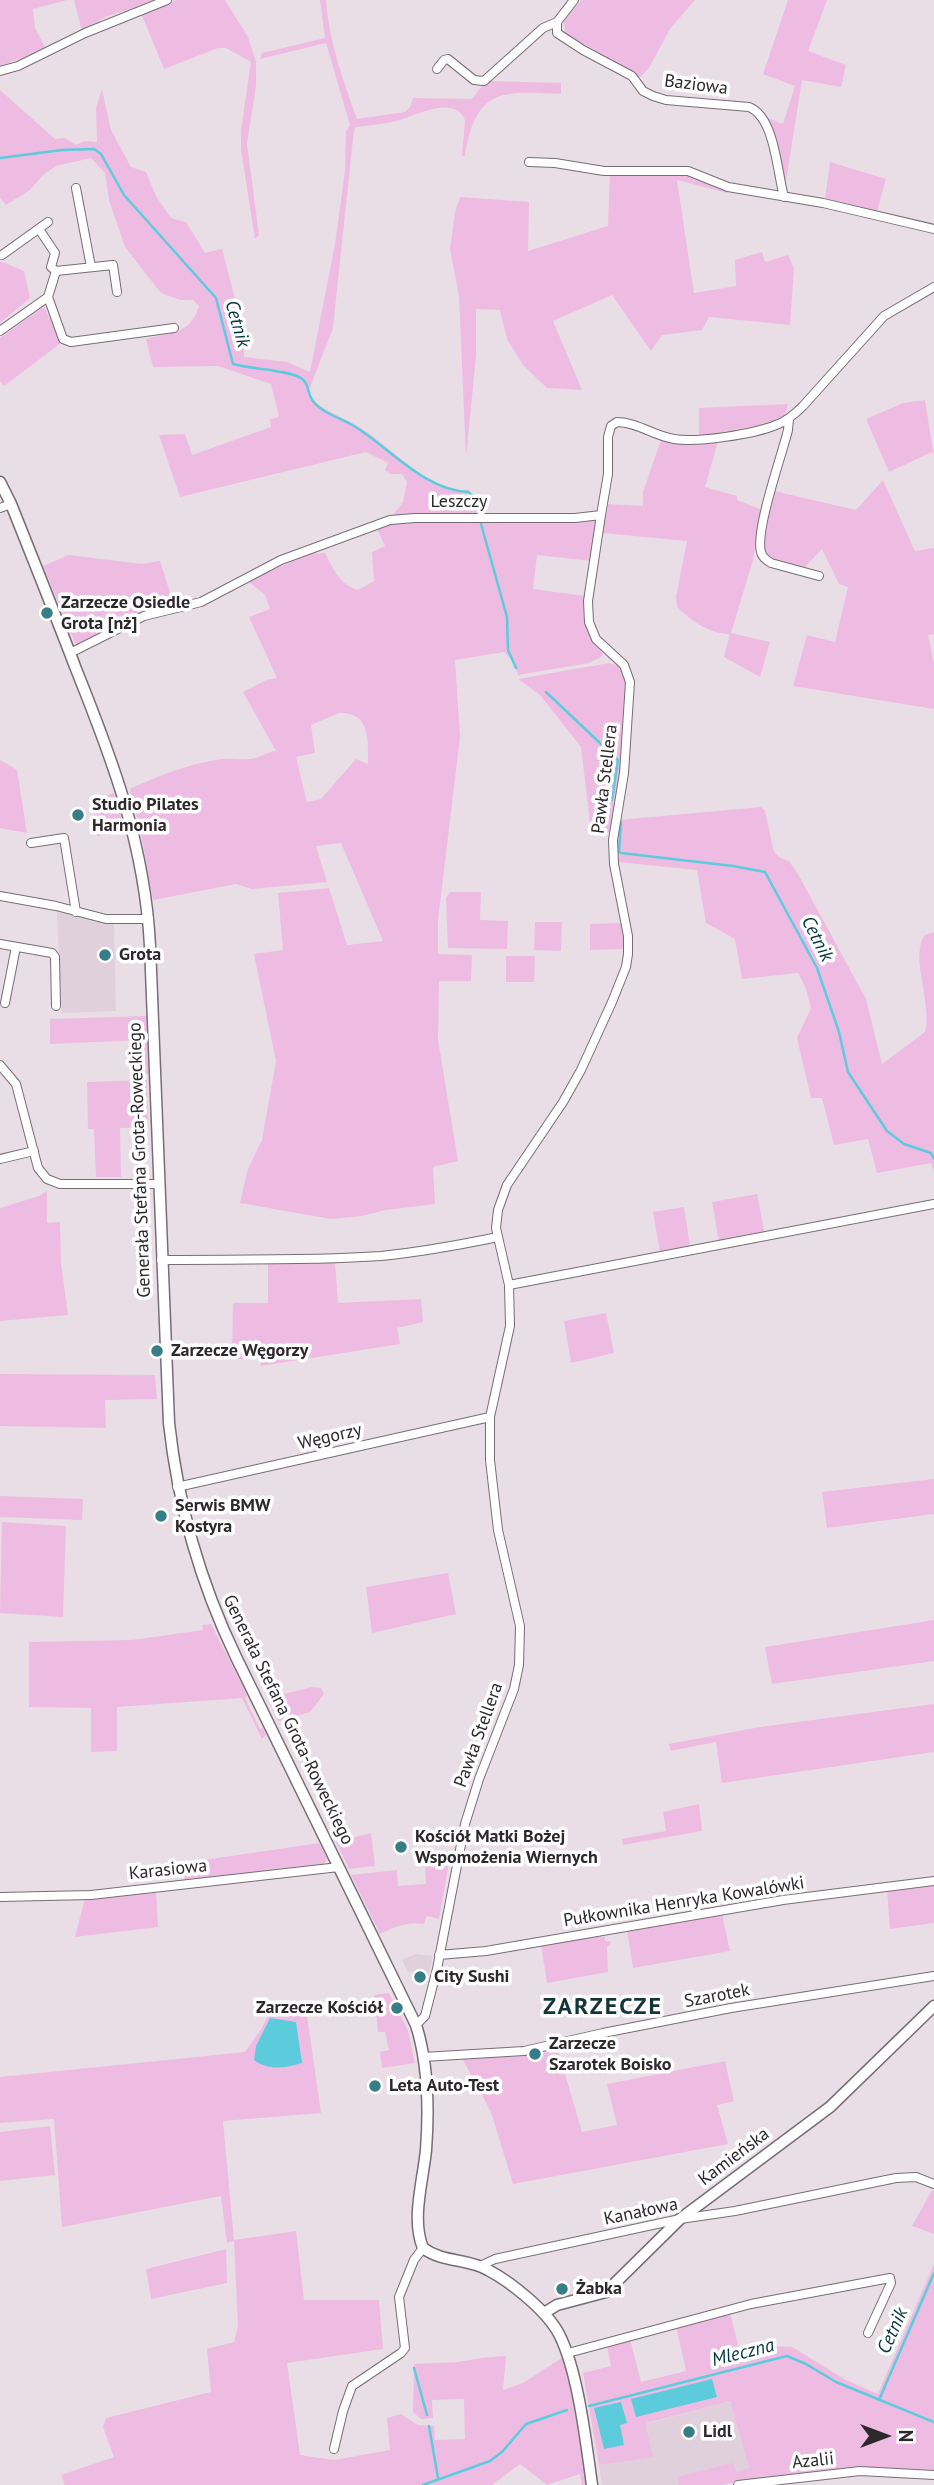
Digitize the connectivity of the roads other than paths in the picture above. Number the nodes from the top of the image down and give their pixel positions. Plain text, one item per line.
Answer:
1 (167, 0) edge
2 (574, 0) edge
3 (557, 22) junction
4 (437, 69) dead end
5 (0, 71) edge
6 (528, 162) dead end
7 (76, 188) dead end
8 (784, 197) junction
9 (48, 222) dead end
10 (39, 229) junction
11 (934, 229) edge
12 (2, 255) dead end
13 (91, 267) junction
14 (56, 271) junction
15 (934, 287) edge
16 (117, 292) dead end
17 (48, 297) junction
18 (174, 328) dead end
19 (0, 331) edge
20 (789, 419) junction
21 (0, 482) edge
22 (6, 506) edge
23 (601, 515) junction
24 (819, 576) dead end
25 (70, 653) junction
26 (31, 843) dead end
27 (0, 896) edge
28 (76, 912) junction
29 (149, 919) junction
30 (0, 944) edge
31 (16, 947) junction
32 (5, 1003) dead end
33 (56, 1006) dead end
34 (0, 1065) edge
35 (34, 1151) junction
36 (0, 1159) edge
37 (159, 1184) junction
38 (934, 1204) edge
39 (498, 1237) junction
40 (161, 1260) junction
41 (509, 1285) junction
42 (490, 1417) junction
43 (177, 1487) junction
44 (339, 1867) junction
45 (934, 1881) edge
46 (0, 1897) edge
47 (439, 1955) junction
48 (934, 1976) edge
49 (934, 2006) edge
50 (416, 2025) junction
51 (423, 2057) junction
52 (934, 2184) edge
53 (680, 2220) junction
54 (423, 2248) junction
55 (480, 2266) junction
56 (544, 2313) junction
57 (867, 2333) dead end
58 (568, 2353) junction
59 (334, 2449) dead end
60 (934, 2475) edge
61 (592, 2485) edge
62 (738, 2485) edge

1 - 5 street
2 - 3 street
3 - 4 street
3 - 8 street, Baziowa
6 - 8 street
7 - 13 street
8 - 11 street
9 - 10 street
10 - 12 street
10 - 14 street
13 - 14 street
13 - 16 street
14 - 17 street
15 - 20 street
17 - 18 street
17 - 19 street
20 - 23 street
20 - 24 street
21 - 22 street, Generała Stefana Grota-Roweckiego
22 - 25 street, Generała Stefana Grota-Roweckiego
23 - 25 street, Leszczy
23 - 39 street, Pawła Stellera
25 - 29 street, Generała Stefana Grota-Roweckiego
26 - 28 street
27 - 28 street
28 - 29 street
29 - 37 street, Generała Stefana Grota-Roweckiego
30 - 31 street
31 - 32 street
31 - 33 street
34 - 35 street
35 - 36 street
35 - 37 street
37 - 40 street, Generała Stefana Grota-Roweckiego
38 - 41 street
39 - 40 street
39 - 41 street, Pawła Stellera
40 - 43 street, Generała Stefana Grota-Roweckiego
41 - 42 street, Pawła Stellera
42 - 43 street, Węgorzy
42 - 47 street, Pawła Stellera
43 - 44 street, Generała Stefana Grota-Roweckiego
44 - 46 street, Karasiowa
44 - 50 street, Generała Stefana Grota-Roweckiego
45 - 47 street, Pułkownika Henryka Kowalówki
47 - 50 street, Pawła Stellera
48 - 51 street, Szarotek
49 - 53 street, Kamieńska
50 - 51 street, Generała Stefana Grota-Roweckiego
51 - 54 street, Generała Stefana Grota-Roweckiego
52 - 53 street, Kanałowa
53 - 55 street, Kanałowa
53 - 56 street, Kamieńska
54 - 55 street
54 - 59 street
55 - 56 street
56 - 58 street
57 - 58 street
58 - 61 street
60 - 62 street, Azalii

